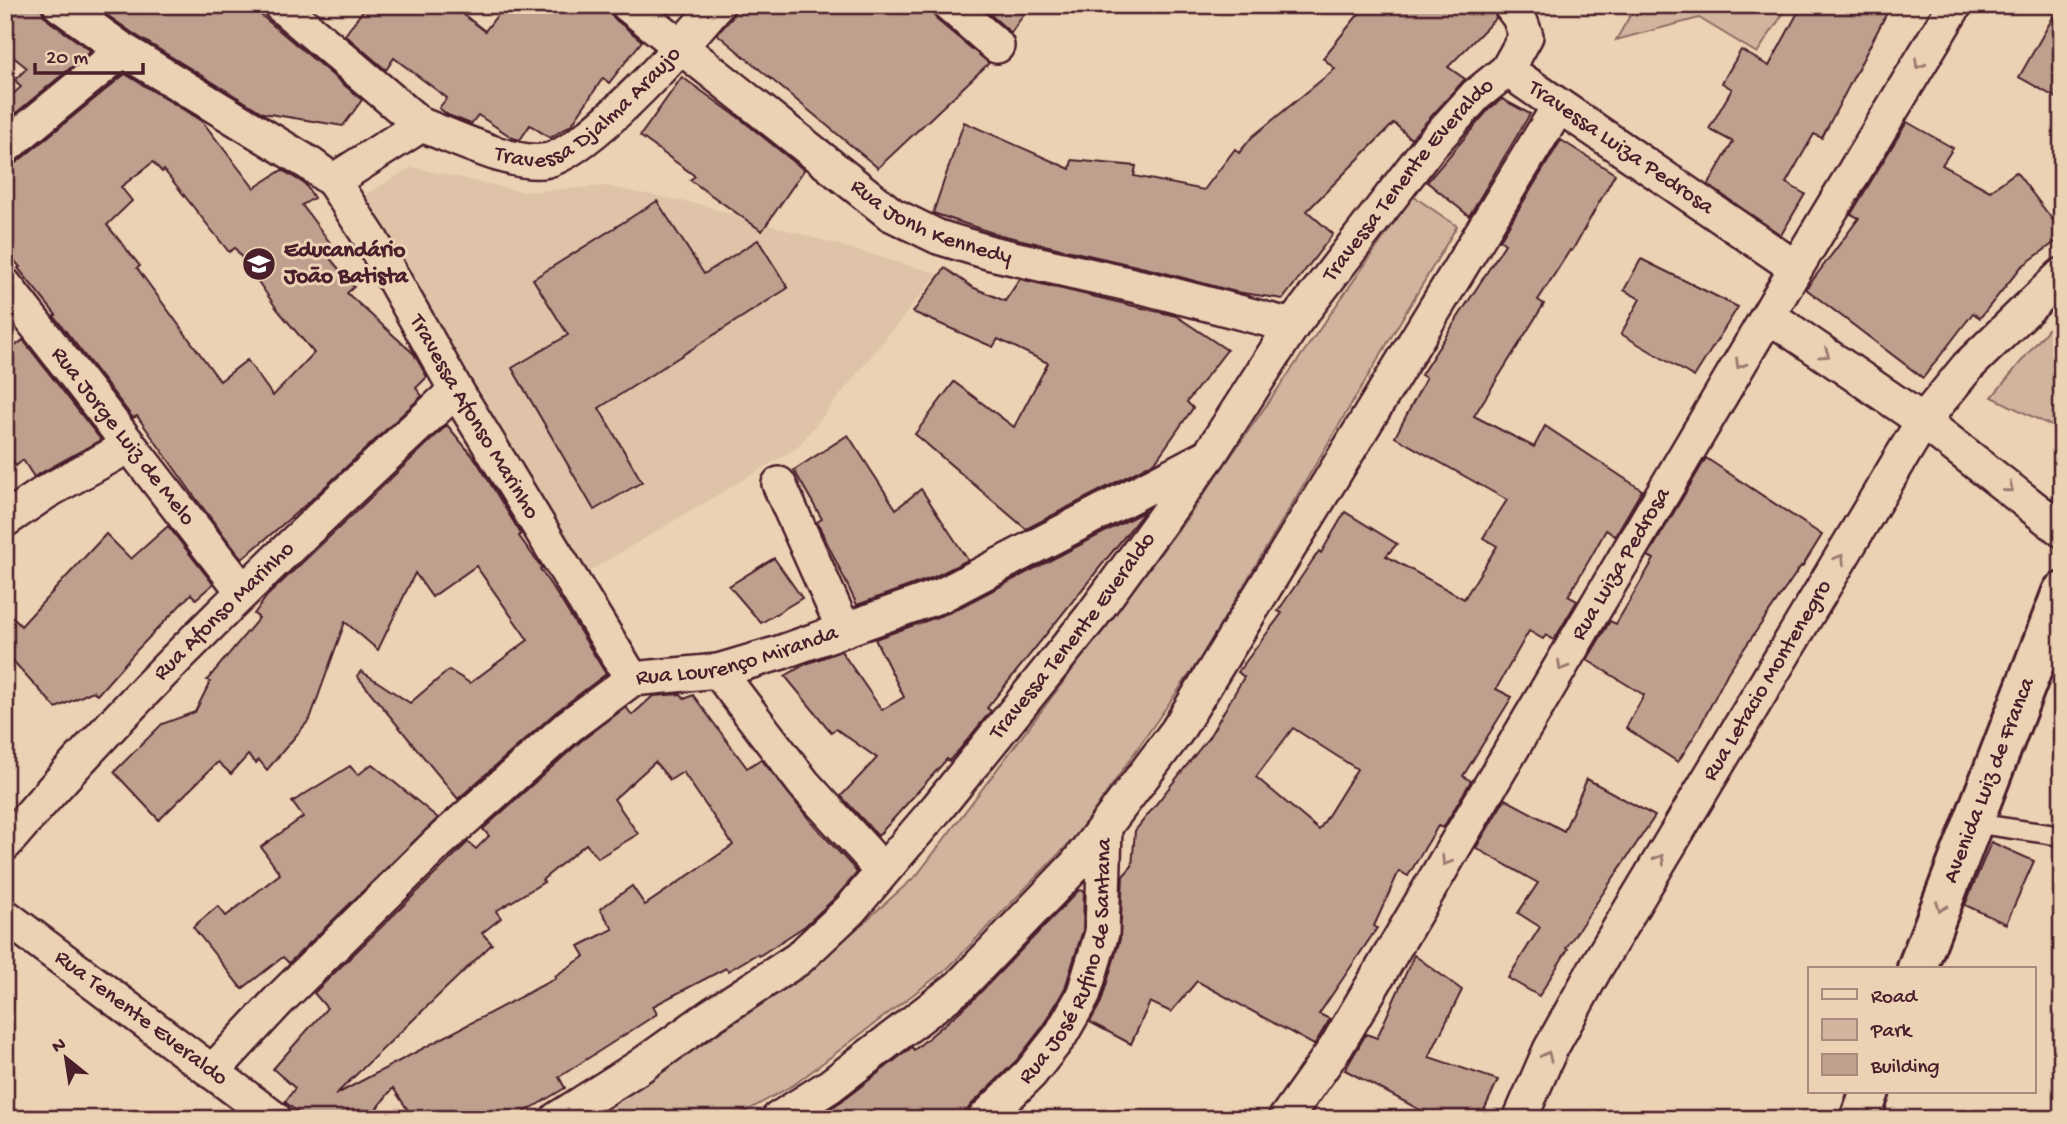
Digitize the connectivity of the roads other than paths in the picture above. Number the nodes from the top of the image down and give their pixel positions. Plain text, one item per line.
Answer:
1 (60, 5) edge
2 (280, 5) edge
3 (628, 5) edge
4 (717, 5) edge
5 (950, 5) edge
6 (1510, 5) edge
7 (1955, 5) edge
8 (997, 46) dead end
9 (680, 48) junction
10 (123, 50) junction
11 (1507, 70) junction
12 (1559, 106) junction
13 (421, 125) junction
14 (5, 147) edge
15 (332, 181) junction
16 (1796, 268) junction
17 (2062, 275) edge
18 (5, 285) edge
19 (1769, 316) junction
20 (1292, 326) junction
21 (456, 390) junction
22 (1923, 421) junction
23 (129, 446) junction
24 (1210, 454) junction
25 (779, 484) dead end
26 (5, 520) edge
27 (2062, 530) edge
28 (242, 590) junction
29 (2062, 592) edge
30 (845, 630) junction
31 (718, 671) junction
32 (632, 679) junction
33 (1973, 823) junction
34 (1105, 827) junction
35 (2062, 836) edge
36 (5, 844) edge
37 (880, 874) junction
38 (5, 916) edge
39 (1917, 967) edge
40 (212, 1072) junction
41 (1870, 1092) edge
42 (275, 1119) edge
43 (557, 1119) edge
44 (778, 1119) edge
45 (984, 1119) edge
46 (1285, 1119) edge
47 (1520, 1119) edge
48 (1860, 1119) edge

1 - 10 street, Travessa Afonso Marinho
2 - 13 street
3 - 9 street, Rua Jonh Kennedy
4 - 9 street, Travessa Djalma Araujo
5 - 8 street
6 - 11 street, Travessa Luiza Pedrosa
7 -> 16 street, Rua Luiza Pedrosa
9 - 13 street, Travessa Djalma Araujo
9 - 20 street, Rua Jonh Kennedy
10 - 14 street
10 - 15 street, Travessa Afonso Marinho
11 - 12 street, Travessa Luiza Pedrosa
11 - 20 street, Travessa Tenente Everaldo
12 - 16 street, Travessa Luiza Pedrosa
12 - 34 street
13 - 15 street
15 - 21 street, Travessa Afonso Marinho
16 - 19 street, Rua Luiza Pedrosa
17 - 22 street, Rua Letacio Montenegro
18 - 23 street, Rua Jorge Luiz de Melo
19 -> 22 street
19 -> 46 street, Rua Luiza Pedrosa
20 - 24 street, Travessa Tenente Everaldo
21 - 28 street, Rua Afonso Marinho
21 - 32 street, Travessa Afonso Marinho
22 -> 27 street
47 -> 22 street, Rua Letacio Montenegro
23 - 26 street
23 - 28 street, Rua Jorge Luiz de Melo
24 - 30 street, Rua Lourenço Miranda
24 - 37 street, Travessa Tenente Everaldo
25 - 30 street
28 - 36 street, Rua Afonso Marinho
29 - 33 main road, Avenida Luiz de Franca
30 - 31 street, Rua Lourenço Miranda
31 - 32 street, Rua Lourenço Miranda
31 - 37 street
32 - 40 street, Rua Lourenço Miranda
33 - 35 lane
33 -> 39 main road, Avenida Luiz de Franca
34 - 44 street
34 - 45 street, Rua José Rufino de Santana
37 - 43 street, Travessa Tenente Everaldo
38 - 40 street, Rua Tenente Everaldo
40 - 42 street, Rua Tenente Everaldo
41 - 48 main road

